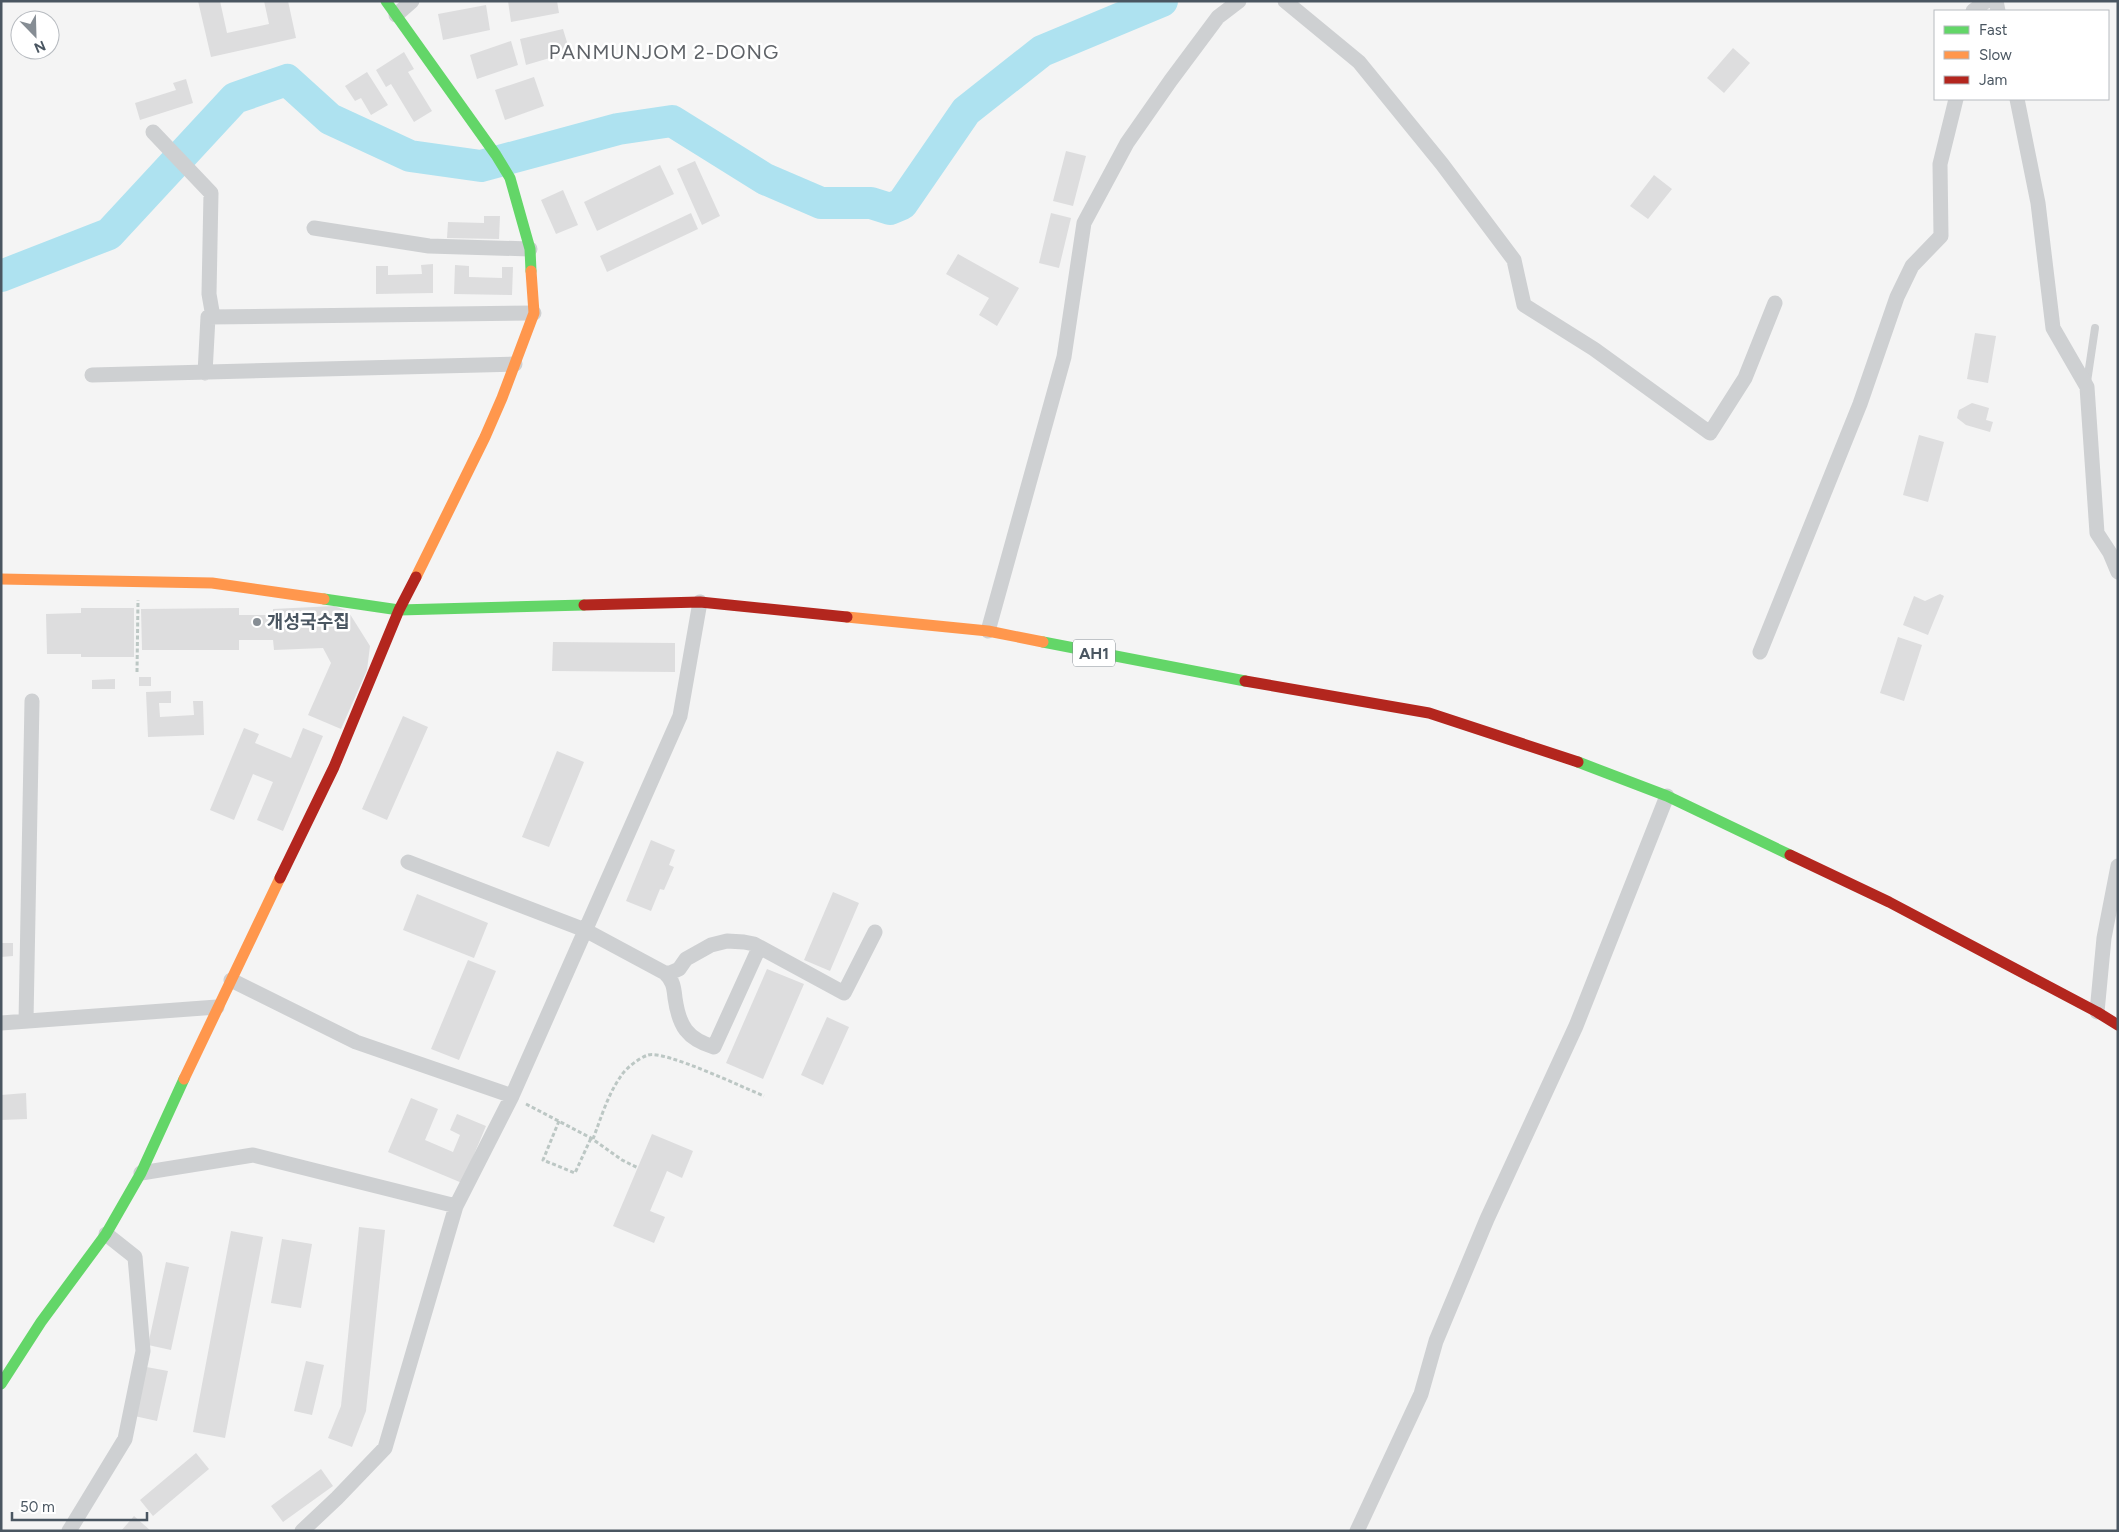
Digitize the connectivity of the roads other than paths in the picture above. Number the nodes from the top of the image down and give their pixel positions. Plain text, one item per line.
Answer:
1 (386, 1) edge
2 (412, 1) edge
3 (1239, 1) edge
4 (1284, 1) edge
5 (1986, 1) edge
6 (1974, 10) edge
7 (396, 15) junction
8 (1956, 100) edge
9 (2017, 100) edge
10 (154, 132) dead end
11 (314, 228) dead end
12 (530, 248) junction
13 (1775, 303) dead end
14 (534, 313) junction
15 (213, 317) junction
16 (2095, 328) dead end
17 (515, 364) junction
18 (205, 373) junction
19 (92, 375) dead end
20 (2087, 387) junction
21 (2118, 572) edge
22 (1, 579) edge
23 (700, 602) junction
24 (399, 610) junction
25 (988, 631) junction
26 (1760, 652) dead end
27 (32, 701) dead end
28 (1667, 796) junction
29 (408, 862) dead end
30 (2118, 866) edge
31 (585, 930) junction
32 (875, 932) dead end
33 (759, 948) junction
34 (665, 973) junction
35 (231, 980) junction
36 (217, 1007) junction
37 (2097, 1012) junction
38 (26, 1022) junction
39 (1, 1023) edge
40 (2118, 1025) edge
41 (512, 1096) junction
42 (141, 1173) junction
43 (456, 1206) junction
44 (106, 1234) junction
45 (1, 1384) edge
46 (69, 1531) edge
47 (302, 1531) edge
48 (1357, 1531) edge

1 - 7 main road
2 - 7 street
3 - 25 street
4 - 13 street
5 - 6 street
7 - 12 main road
8 - 26 street
9 - 20 street
10 - 15 street
11 - 12 street
12 - 14 main road
14 - 15 street
14 - 17 main road
15 - 18 street
16 - 20 lane
17 - 18 street
17 - 24 main road
18 - 19 street
20 - 21 street
22 - 24 main road, AH1
23 - 24 main road, AH1
23 - 25 main road, AH1
23 - 31 street
24 - 35 main road
25 - 28 main road, AH1
27 - 38 street
28 - 37 main road, AH1
28 - 48 street
29 - 31 street
30 - 37 street
31 - 34 street
31 - 41 street
32 - 33 street
33 - 34 street
33 - 34 street
35 - 36 main road
35 - 41 street
36 - 38 street
36 - 42 main road
37 - 40 main road, AH1
38 - 39 street
41 - 43 street
42 - 43 street
42 - 44 main road
43 - 47 street
44 - 45 main road
44 - 46 street

